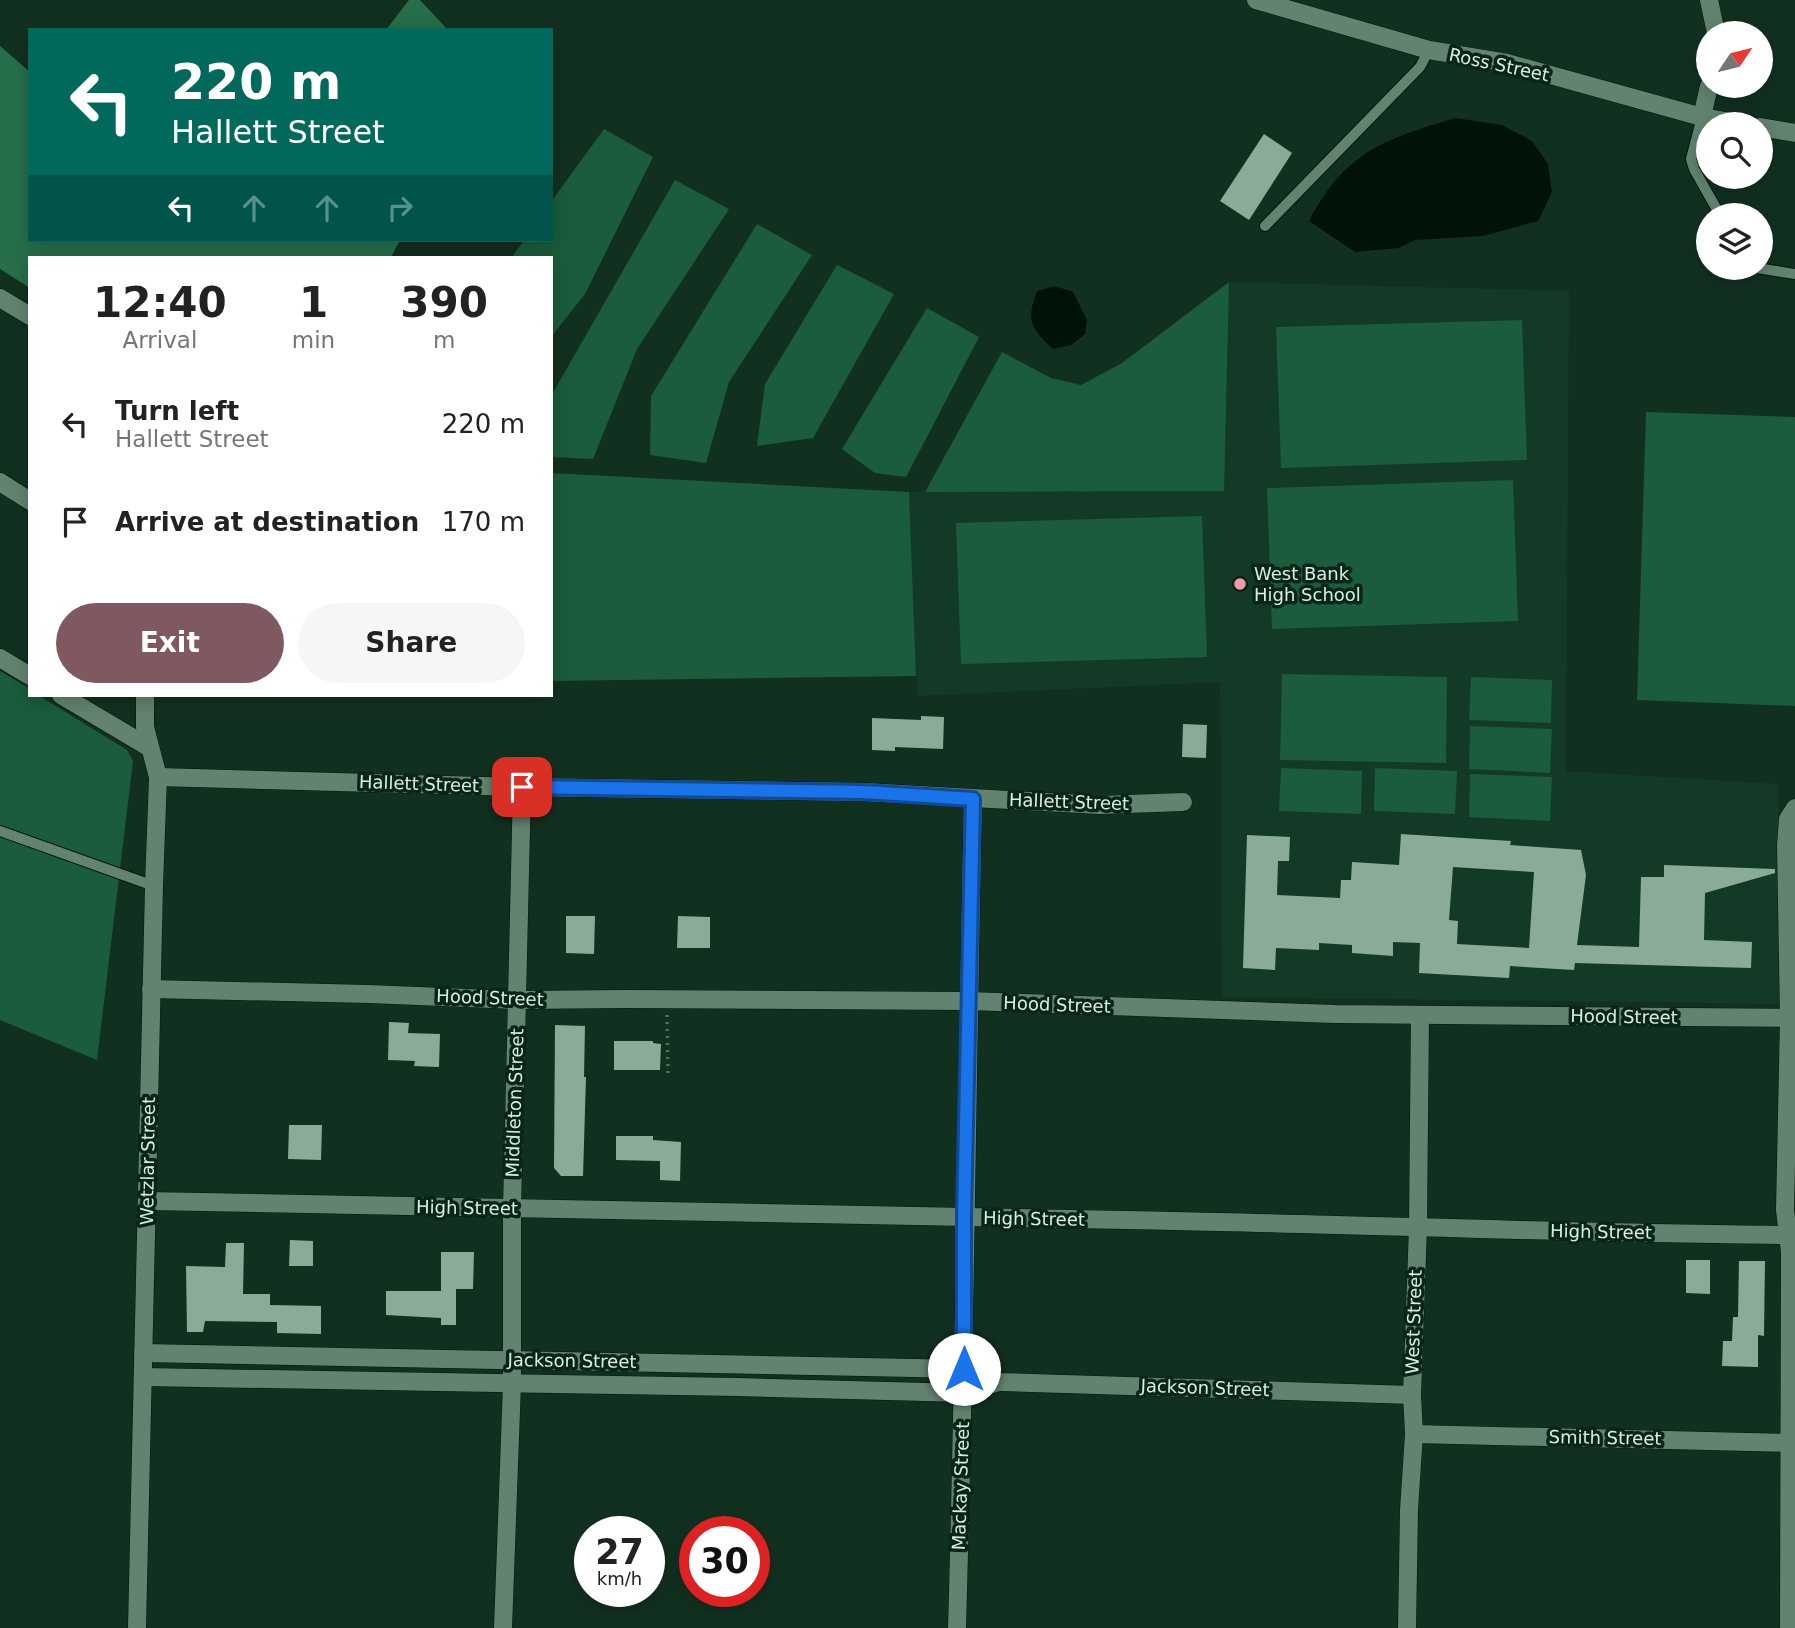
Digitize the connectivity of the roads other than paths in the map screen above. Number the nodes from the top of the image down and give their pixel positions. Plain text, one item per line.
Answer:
1 (1256, 0) edge
2 (1709, 0) edge
3 (1713, 21) edge
4 (1429, 50) junction
5 (1696, 115) edge
6 (1773, 129) edge
7 (1795, 133) edge
8 (1696, 140) edge
9 (1696, 173) edge
10 (1265, 226) dead end
11 (1773, 270) edge
12 (1795, 274) edge
13 (0, 298) edge
14 (28, 315) edge
15 (0, 482) edge
16 (28, 500) edge
17 (0, 658) edge
18 (28, 675) edge
19 (64, 697) edge
20 (145, 697) edge
21 (150, 748) junction
22 (158, 777) junction
23 (522, 787) junction
24 (973, 799) junction
25 (1183, 803) dead end
26 (1795, 808) edge
27 (0, 831) edge
28 (154, 886) junction
29 (151, 989) junction
30 (518, 1000) junction
31 (969, 1001) junction
32 (1420, 1015) junction
33 (1792, 1018) edge
34 (147, 1201) junction
35 (512, 1209) junction
36 (964, 1218) junction
37 (1418, 1227) junction
38 (1791, 1235) edge
39 (143, 1353) junction
40 (513, 1360) junction
41 (964, 1369) junction
42 (144, 1377) junction
43 (999, 1382) junction
44 (512, 1384) junction
45 (964, 1393) junction
46 (1412, 1395) junction
47 (1414, 1434) junction
48 (1792, 1443) edge
49 (137, 1628) edge
50 (503, 1628) edge
51 (957, 1628) edge
52 (1407, 1628) edge
53 (1789, 1628) edge

1 - 4 street, Ross Street
2 - 3 street
4 - 5 street, Ross Street
4 - 10 lane
6 - 7 street
8 - 9 lane
11 - 12 lane
13 - 14 street
15 - 16 street
17 - 18 street
19 - 21 street
20 - 21 street, Wetzlar Street
21 - 22 street, Wetzlar Street
22 - 23 street, Hallett Street
22 - 28 street, Wetzlar Street
23 - 24 street, Hallett Street
23 - 30 street, Middleton Street
24 - 25 street, Hallett Street
24 - 31 street, Mackay Street
26 - 33 street
27 - 28 lane
28 - 29 street, Wetzlar Street
29 - 30 street, Hood Street
29 - 34 street, Wetzlar Street
30 - 31 street, Hood Street
30 - 35 street, Middleton Street
31 - 32 street, Hood Street
31 - 36 street, Mackay Street
32 - 33 street, Hood Street
32 - 37 street, West Street
33 - 38 street
34 - 35 street, High Street
34 - 39 street, Wetzlar Street
35 - 36 street, High Street
35 - 40 street, Middleton Street
36 - 37 street, High Street
36 - 41 street, Mackay Street
37 - 38 street, High Street
37 - 46 street, West Street
38 - 48 street
39 - 40 street, Jackson Street
39 - 42 street, Wetzlar Street
40 - 41 street, Jackson Street
40 - 44 street, Middleton Street
41 - 43 street, Jackson Street
41 - 45 street, Mackay Street
42 - 44 street, Jackson Street
42 - 49 street, Wetzlar Street
43 - 45 street, Jackson Street
43 - 46 street, Jackson Street
44 - 45 street, Jackson Street
44 - 50 street, Middleton Street
45 - 51 street, Mackay Street
46 - 47 street, West Street
47 - 48 street, Smith Street
47 - 52 street, West Street
48 - 53 street

